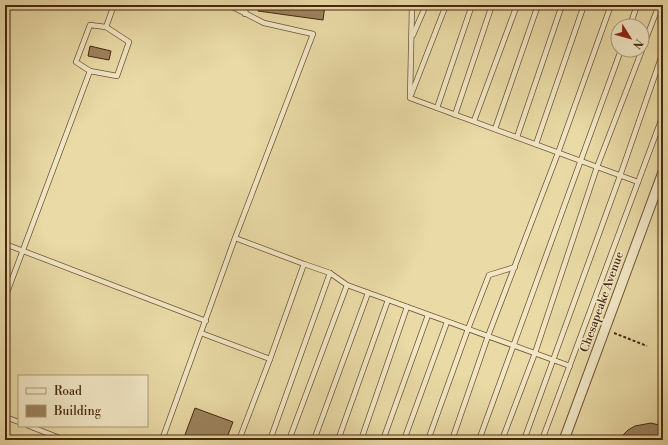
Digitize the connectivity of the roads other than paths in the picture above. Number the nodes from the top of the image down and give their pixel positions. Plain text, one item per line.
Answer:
1 (114, 5) edge
2 (229, 5) edge
3 (246, 5) edge
4 (412, 5) edge
5 (426, 5) edge
6 (446, 5) edge
7 (472, 5) edge
8 (492, 5) edge
9 (517, 5) edge
10 (538, 5) edge
11 (562, 5) edge
12 (584, 5) edge
13 (611, 5) edge
14 (637, 5) edge
15 (658, 5) edge
16 (245, 14) junction
17 (633, 18) edge
18 (106, 27) junction
19 (650, 27) edge
20 (411, 39) junction
21 (663, 52) edge
22 (618, 58) edge
23 (639, 58) edge
24 (90, 71) junction
25 (410, 98) junction
26 (437, 108) junction
27 (455, 115) junction
28 (663, 115) edge
29 (474, 121) junction
30 (495, 130) junction
31 (517, 137) junction
32 (536, 144) junction
33 (558, 153) junction
34 (581, 161) junction
35 (597, 167) junction
36 (663, 172) edge
37 (620, 176) junction
38 (638, 182) junction
39 (236, 238) junction
40 (5, 244) edge
41 (23, 251) junction
42 (304, 264) junction
43 (515, 267) junction
44 (330, 274) junction
45 (347, 285) junction
46 (368, 293) junction
47 (5, 298) edge
48 (388, 300) junction
49 (407, 307) junction
50 (428, 315) junction
51 (206, 321) junction
52 (448, 322) junction
53 (468, 329) junction
54 (201, 334) junction
55 (488, 336) junction
56 (513, 346) junction
57 (535, 353) junction
58 (270, 359) junction
59 (554, 360) junction
60 (570, 366) junction
61 (5, 417) edge
62 (18, 422) edge
63 (32, 427) edge
64 (65, 440) edge
65 (162, 440) edge
66 (238, 440) edge
67 (270, 440) edge
68 (289, 440) edge
69 (314, 440) edge
70 (338, 440) edge
71 (361, 440) edge
72 (383, 440) edge
73 (404, 440) edge
74 (428, 440) edge
75 (452, 440) edge
76 (479, 440) edge
77 (502, 440) edge
78 (524, 440) edge
79 (542, 440) edge
80 (564, 440) edge

1 - 18 lane
2 - 16 lane
3 - 16 lane
4 - 20 lane
5 - 20 lane
6 - 25 lane
7 - 26 lane
8 - 27 lane
9 - 29 lane
10 - 30 lane
11 - 31 lane
12 - 32 lane
13 - 33 lane
14 - 17 lane
15 - 19 lane
16 - 39 lane
18 - 24 lane
18 - 24 lane
20 - 25 lane
21 - 37 lane
22 - 34 lane
23 - 35 lane
24 - 41 lane
25 - 26 lane
26 - 27 lane
27 - 29 lane
28 - 38 lane
29 - 30 lane
30 - 31 lane
31 - 32 lane
32 - 33 lane
33 - 34 lane
33 - 43 lane
34 - 35 lane
34 - 56 lane
35 - 37 lane
35 - 57 lane
36 - 80 street, Chesapeake Avenue
37 - 38 lane
37 - 59 lane
38 - 60 lane
39 - 42 lane
39 - 51 lane
40 - 41 lane
41 - 47 lane
41 - 51 lane
42 - 44 lane
42 - 58 lane
43 - 53 lane
43 - 55 lane
44 - 45 lane
44 - 67 lane
45 - 46 lane
45 - 68 lane
46 - 48 lane
46 - 69 lane
48 - 49 lane
48 - 70 lane
49 - 50 lane
49 - 71 lane
50 - 52 lane
50 - 72 lane
51 - 54 lane
52 - 53 lane
52 - 73 lane
53 - 55 lane
53 - 74 lane
54 - 58 lane
54 - 65 lane
55 - 56 lane
55 - 75 lane
56 - 57 lane
56 - 76 lane
57 - 59 lane
57 - 77 lane
58 - 66 lane
59 - 60 lane
59 - 78 lane
60 - 79 lane
61 - 62 lane
63 - 64 lane

